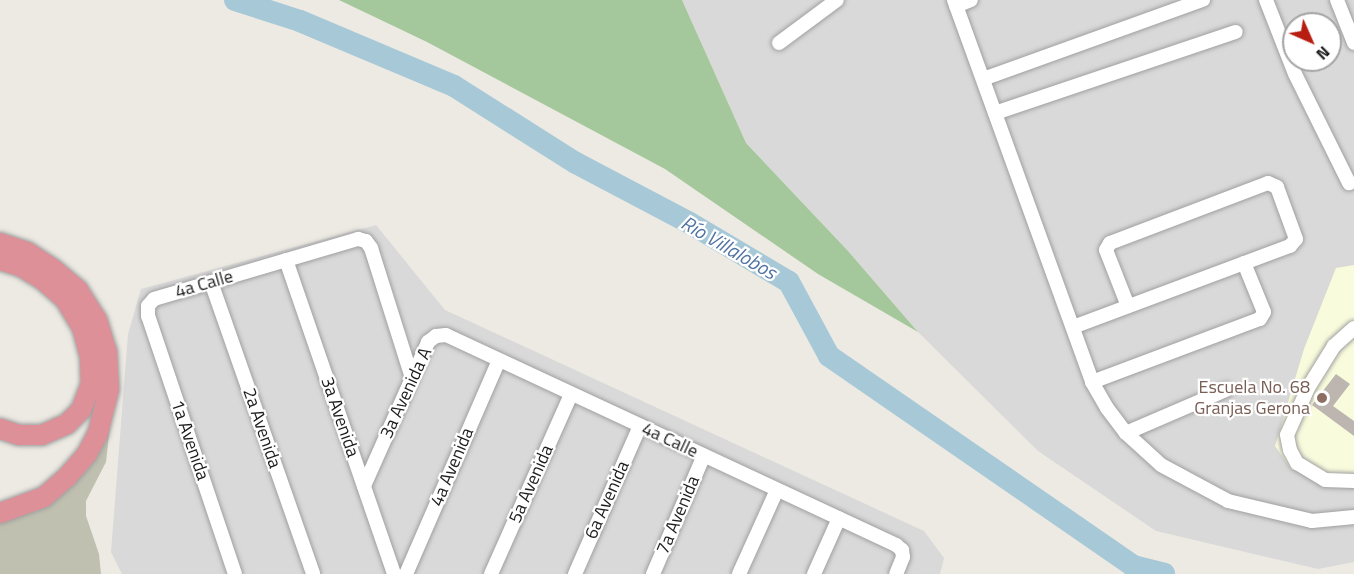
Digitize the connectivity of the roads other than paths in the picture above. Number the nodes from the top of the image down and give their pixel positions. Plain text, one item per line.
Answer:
1 (837, 0) edge
2 (971, 0) edge
3 (1203, 0) edge
4 (1266, 0) edge
5 (1337, 0) edge
6 (955, 3) edge
7 (1236, 32) dead end
8 (780, 43) dead end
9 (1354, 43) edge
10 (983, 80) junction
11 (995, 113) junction
12 (1349, 183) dead end
13 (0, 243) edge
14 (0, 260) edge
15 (286, 260) junction
16 (1244, 263) junction
17 (211, 282) junction
18 (148, 306) joint
19 (1128, 306) junction
20 (1072, 327) junction
21 (1354, 328) edge
22 (436, 336) joint
23 (499, 360) junction
24 (412, 378) junction
25 (1092, 382) junction
26 (1226, 390) dead end
27 (572, 394) junction
28 (640, 426) junction
29 (0, 429) edge
30 (1126, 433) junction
31 (704, 455) junction
32 (1354, 481) edge
33 (364, 486) junction
34 (777, 490) junction
35 (0, 513) edge
36 (1354, 517) edge
37 (838, 518) junction
38 (235, 574) edge
39 (313, 574) edge
40 (394, 574) edge
41 (406, 574) edge
42 (491, 574) edge
43 (575, 574) edge
44 (653, 574) edge
45 (739, 574) edge
46 (814, 574) edge
47 (896, 574) edge

1 - 8 street
2 - 6 street
3 - 10 street
4 - 12 street
5 - 9 street
6 - 10 street
7 - 11 street
10 - 11 street
11 - 20 street
13 - 35 highway
14 - 29 highway
15 - 17 street, 4a Calle
15 - 24 street, 4a Calle
15 - 33 street, 3a Avenida
16 - 19 street
16 - 19 street
16 - 25 street
17 - 18 street, 4a Calle
17 - 39 street, 2a Avenida
18 - 38 street, 1a Avenida
19 - 20 street
20 - 25 street
21 - 32 street
22 - 23 street, 4a Calle
22 - 24 street, 3a Avenida A
23 - 27 street, 4a Calle
23 - 41 street, 4a Avenida
24 - 33 street, 3a Avenida A
25 - 30 street
26 - 30 street
27 - 28 street, 4a Calle
27 - 42 street, 5a Avenida
28 - 31 street, 4a Calle
28 - 43 street, 6a Avenida
30 - 36 street
31 - 34 street, 4a Calle
31 - 44 street, 7a Avenida
33 - 40 street, 3a Avenida
34 - 37 street, 4a Calle
34 - 45 street
37 - 46 street
37 - 47 street, 4a Calle

